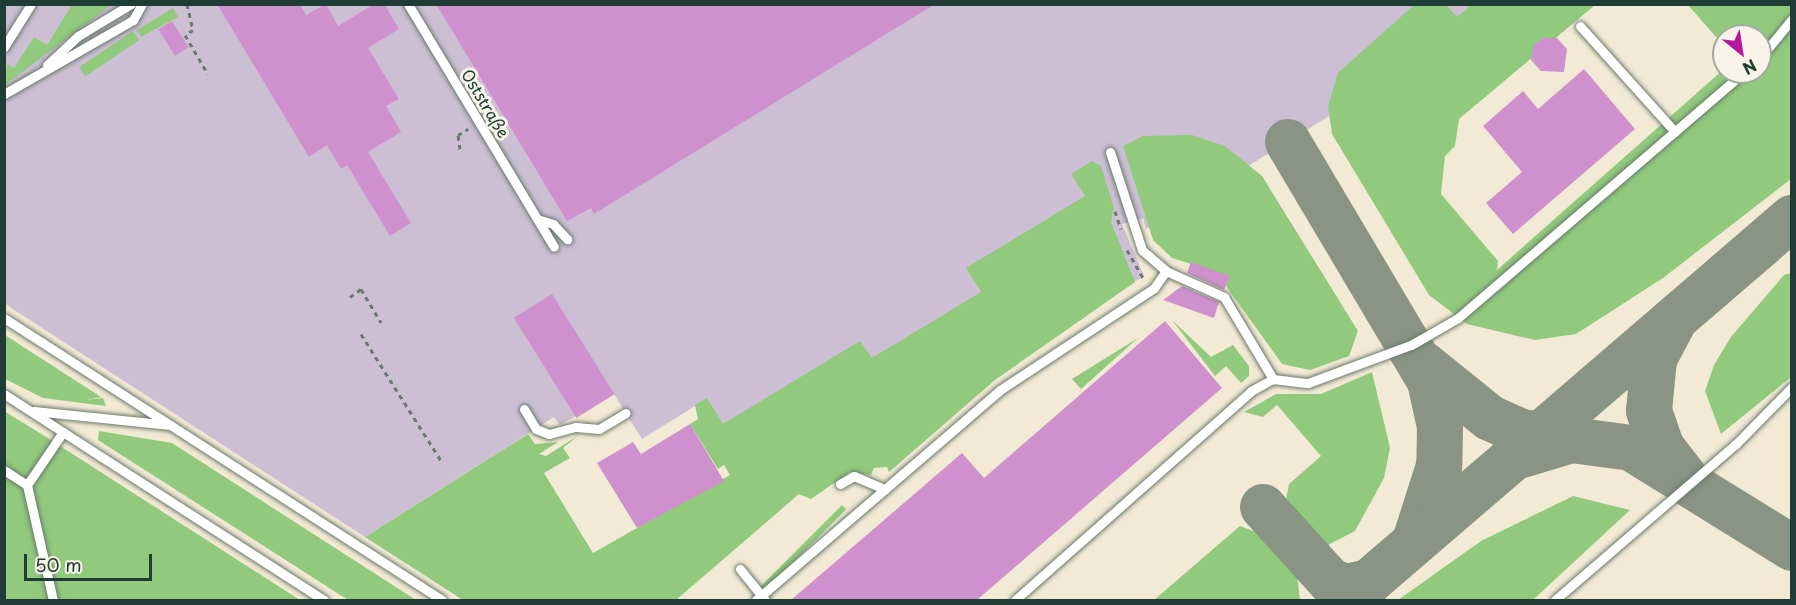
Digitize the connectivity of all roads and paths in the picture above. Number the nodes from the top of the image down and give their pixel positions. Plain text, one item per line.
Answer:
1 (31, 4) edge
2 (131, 4) edge
3 (142, 4) edge
4 (187, 4) edge
5 (408, 4) edge
6 (1791, 19) edge
7 (1580, 26) dead end
8 (1772, 43) edge
9 (4, 47) edge
10 (36, 74) junction
11 (208, 74) dead end
12 (1730, 84) edge
13 (4, 94) edge
14 (480, 122) junction
15 (1675, 132) junction
16 (460, 149) dead end
17 (1110, 152) dead end
18 (537, 219) junction
19 (567, 239) dead end
20 (554, 247) dead end
21 (1166, 271) junction
22 (350, 297) dead end
23 (4, 318) edge
24 (381, 322) dead end
25 (361, 334) dead end
26 (1273, 379) junction
27 (1791, 387) edge
28 (4, 394) edge
29 (524, 410) dead end
30 (31, 411) junction
31 (626, 413) dead end
32 (172, 426) junction
33 (63, 432) junction
34 (442, 462) dead end
35 (4, 470) edge
36 (27, 484) junction
37 (840, 484) dead end
38 (885, 489) junction
39 (740, 569) dead end
40 (762, 599) edge
41 (53, 600) edge
42 (324, 600) edge
43 (442, 600) edge
44 (1015, 600) edge
45 (1555, 600) edge

1 - 9 lane
2 - 10 lane
3 - 10 lane
4 - 11 path
5 - 14 lane, Oststraße
6 - 8 lane
7 - 15 lane
10 - 13 lane
12 - 15 lane
14 - 16 path
14 - 18 lane, Oststraße
15 - 26 lane
17 - 21 lane
18 - 19 lane, Oststraße
18 - 20 lane, Oststraße
21 - 26 lane
21 - 38 lane
22 - 24 path
23 - 32 lane
25 - 34 path
26 - 44 lane
27 - 45 lane
28 - 30 lane
29 - 31 lane
30 - 32 lane
30 - 33 lane
32 - 43 lane
33 - 36 lane
33 - 42 lane
35 - 36 lane
36 - 41 lane
37 - 38 lane
38 - 40 lane
39 - 40 lane

